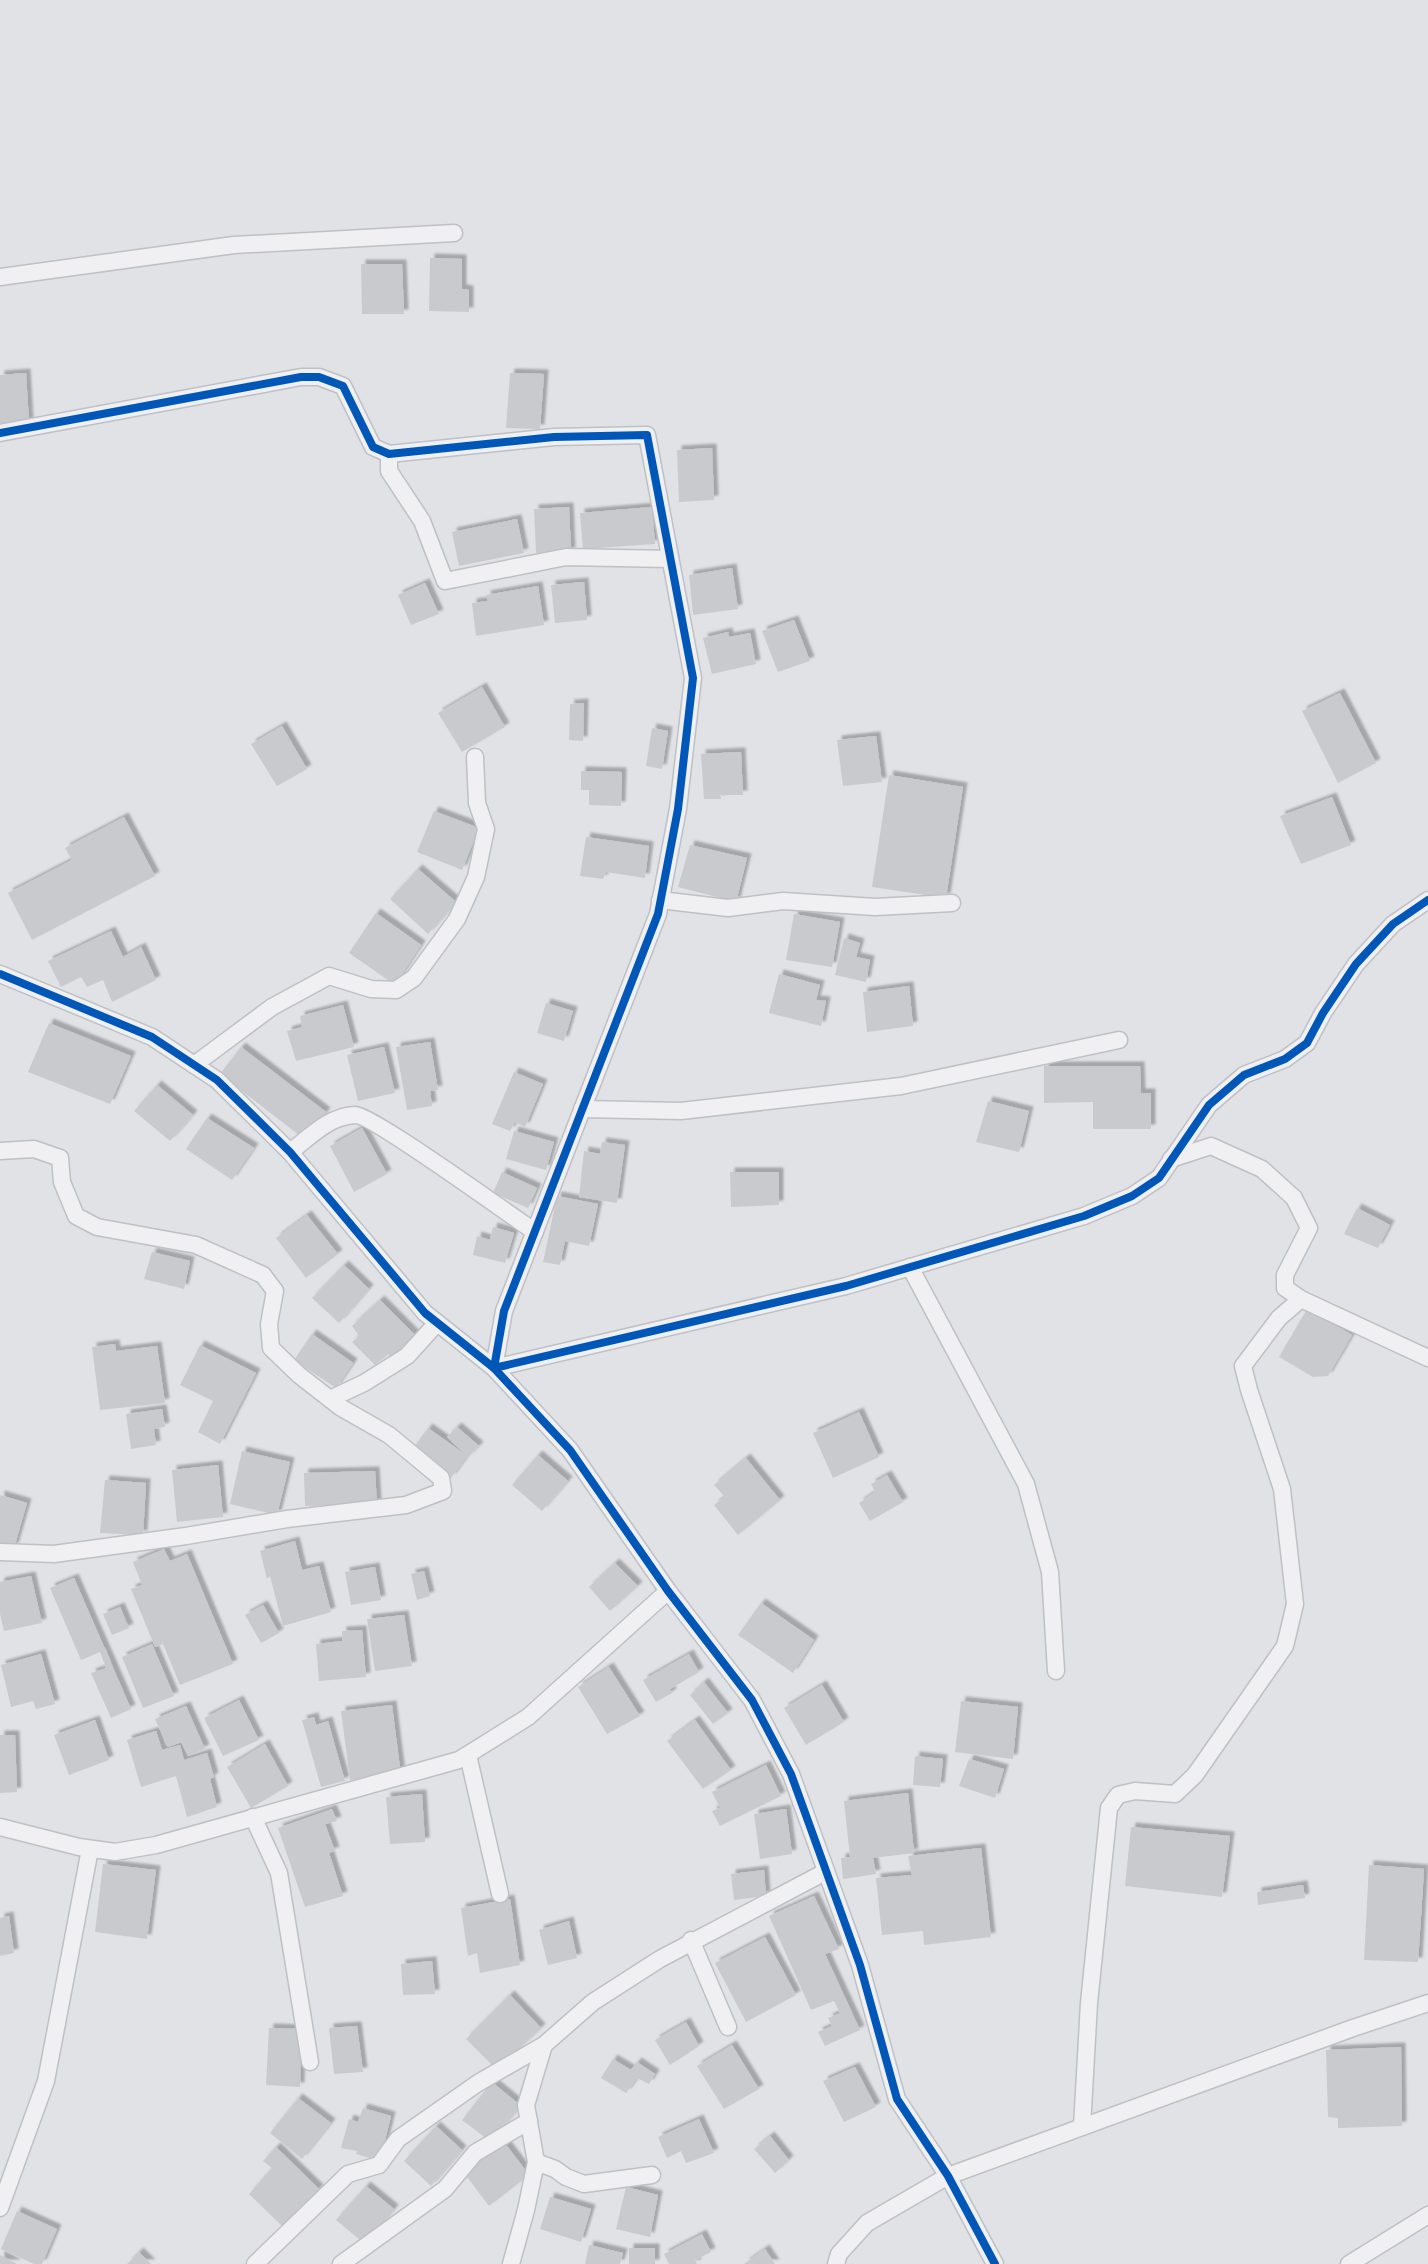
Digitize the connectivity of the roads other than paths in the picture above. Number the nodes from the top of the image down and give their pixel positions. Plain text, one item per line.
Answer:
1 (454, 233) dead end
2 (0, 277) edge
3 (0, 433) edge
4 (389, 454) junction
5 (670, 559) junction
6 (475, 757) dead end
7 (660, 900) junction
8 (1428, 900) edge
9 (952, 903) dead end
10 (0, 974) edge
11 (1119, 1040) dead end
12 (194, 1065) junction
13 (582, 1109) junction
14 (0, 1151) edge
15 (290, 1152) junction
16 (1172, 1159) junction
17 (535, 1232) junction
18 (910, 1267) junction
19 (1301, 1299) junction
20 (437, 1323) junction
21 (1428, 1358) edge
22 (494, 1368) junction
23 (330, 1399) junction
24 (0, 1552) edge
25 (668, 1591) junction
26 (1056, 1671) dead end
27 (468, 1755) junction
28 (253, 1817) junction
29 (0, 1827) edge
30 (90, 1848) junction
31 (825, 1872) junction
32 (500, 1894) dead end
33 (691, 1940) junction
34 (1428, 2003) edge
35 (728, 2027) dead end
36 (544, 2045) junction
37 (310, 2062) dead end
38 (529, 2121) junction
39 (1082, 2127) junction
40 (536, 2162) junction
41 (652, 2175) dead end
42 (948, 2176) junction
43 (0, 2208) edge
44 (1428, 2215) edge
45 (255, 2264) edge
46 (341, 2264) edge
47 (511, 2264) edge
48 (836, 2264) edge
49 (995, 2264) edge
50 (1349, 2264) edge

1 - 2 street
3 - 4 street
4 - 5 street
4 - 5 street
5 - 7 street
6 - 12 street
7 - 9 street
7 - 13 street
8 - 16 street
10 - 12 street
11 - 13 street
12 - 15 street
13 - 17 street
14 - 23 street
15 - 17 street
15 - 20 street
16 - 18 street
16 - 19 street
17 - 22 street
18 - 22 street
18 - 26 street
19 - 21 street
19 - 39 street
20 - 22 street
20 - 23 street
22 - 25 street
23 - 24 street
25 - 27 street
25 - 31 street
27 - 28 street
27 - 32 street
28 - 30 street
28 - 37 street
29 - 30 street
30 - 43 street
31 - 33 street
31 - 42 street
33 - 35 street
33 - 36 street
34 - 39 street
36 - 38 street
36 - 45 street
38 - 40 street
38 - 46 street
39 - 42 street
40 - 41 street
40 - 47 street
42 - 48 street
42 - 49 street
44 - 50 street

